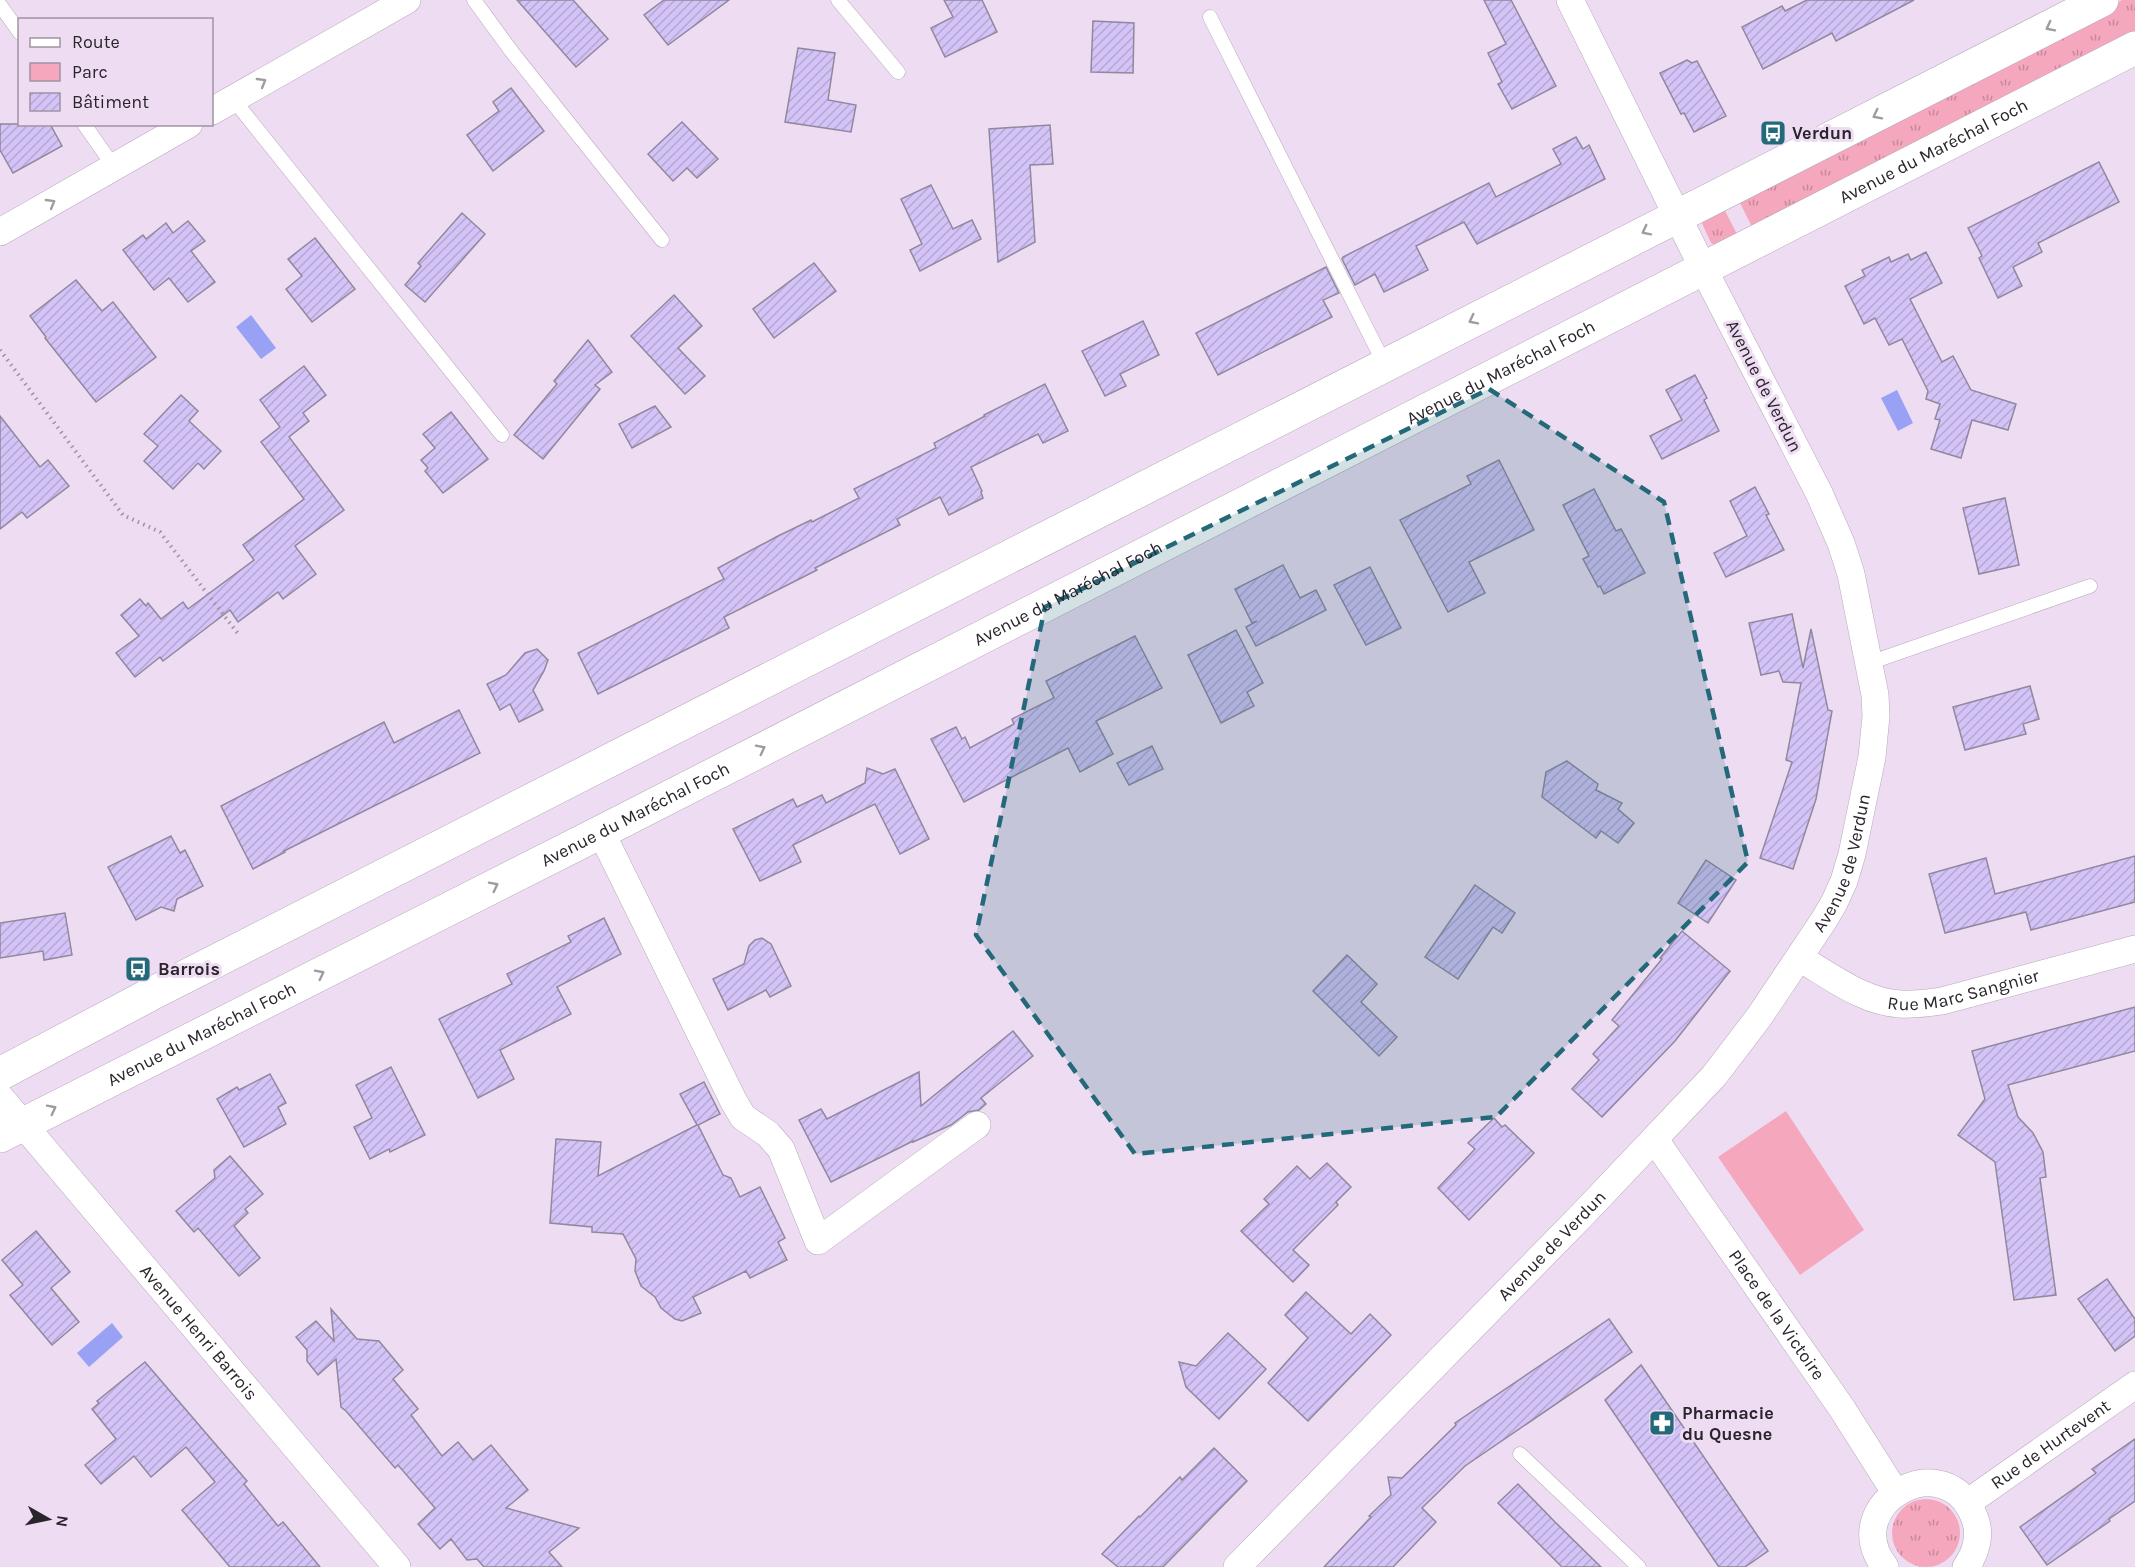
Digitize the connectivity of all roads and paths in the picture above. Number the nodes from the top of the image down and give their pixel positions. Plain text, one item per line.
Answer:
1 (407, 0) edge
2 (474, 0) edge
3 (838, 0) edge
4 (1570, 0) edge
5 (2102, 0) edge
6 (0, 6) edge
7 (1210, 17) dead end
8 (18, 30) edge
9 (2135, 48) edge
10 (898, 72) dead end
11 (222, 105) edge
12 (85, 126) edge
13 (186, 126) edge
14 (114, 167) junction
15 (1678, 215) junction
16 (0, 232) edge
17 (662, 240) dead end
18 (1703, 268) junction
19 (0, 350) edge
20 (1385, 365) junction
21 (502, 435) dead end
22 (2090, 586) dead end
23 (239, 635) dead end
24 (1869, 663) junction
25 (601, 832) junction
26 (2135, 950) edge
27 (1799, 958) junction
28 (0, 1074) edge
29 (0, 1097) edge
30 (977, 1125) dead end
31 (11, 1130) edge
32 (1655, 1140) junction
33 (2135, 1385) edge
34 (1520, 1454) dead end
35 (1895, 1492) junction
36 (1967, 1503) junction
37 (1882, 1566) edge
38 (397, 1567) edge
39 (1237, 1567) edge
40 (1639, 1567) edge
41 (1966, 1567) edge

11 -> 1 street
2 - 17 lane
3 - 10 lane
4 - 15 street, Avenue de Verdun
5 -> 15 main road
6 - 8 lane
7 - 20 lane
9 - 18 main road, Avenue du Maréchal Foch
11 - 21 lane
12 - 14 lane
13 - 14 street
16 -> 14 street
15 - 18 street, Avenue de Verdun
15 -> 20 main road
18 - 24 street, Avenue de Verdun
25 -> 18 main road, Avenue du Maréchal Foch
19 - 23 path
20 - 28 main road
22 - 24 lane
24 - 27 street, Avenue de Verdun
25 - 30 street
31 -> 25 main road, Avenue du Maréchal Foch
26 - 27 street, Rue Marc Sangnier
27 - 32 street, Avenue de Verdun
29 - 31 street, Avenue Henri Barrois
31 - 38 street, Avenue Henri Barrois
32 - 35 street, Place de la Victoire
32 - 39 street, Avenue de Verdun
33 - 36 street, Rue de Hurtevent
34 - 40 lane
35 - 36 street
35 - 37 street
36 - 41 street

